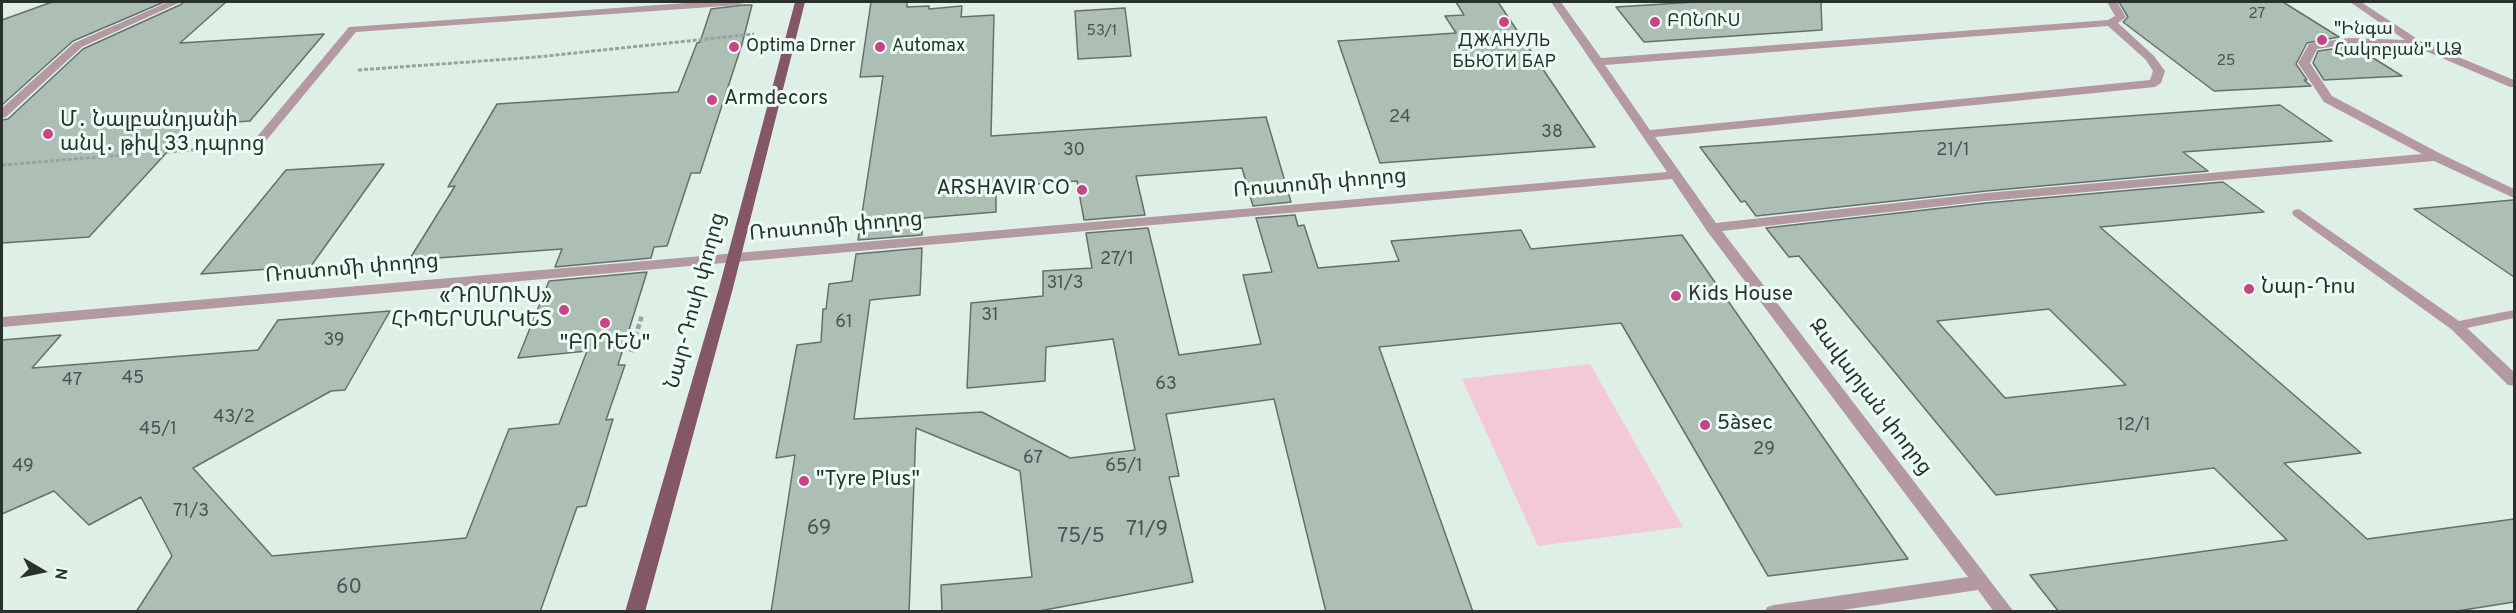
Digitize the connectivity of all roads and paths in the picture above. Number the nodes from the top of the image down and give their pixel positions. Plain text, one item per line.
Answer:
1 (176, 2) edge
2 (739, 2) edge
3 (800, 2) edge
4 (1556, 2) edge
5 (2112, 2) edge
6 (2355, 2) edge
7 (2111, 23) junction
8 (754, 34) dead end
9 (2418, 44) junction
10 (1596, 62) junction
11 (317, 73) junction
12 (2514, 84) edge
13 (2, 114) edge
14 (1646, 134) junction
15 (256, 145) joint
16 (167, 152) dead end
17 (136, 154) dead end
18 (2436, 157) junction
19 (2, 165) edge
20 (1674, 175) junction
21 (2514, 194) edge
22 (2300, 213) dead end
23 (1712, 228) junction
24 (732, 258) junction
25 (2514, 314) edge
26 (642, 315) dead end
27 (2, 322) edge
28 (2456, 326) junction
29 (631, 352) dead end
30 (2514, 381) edge
31 (1983, 582) junction
32 (635, 612) edge
33 (1774, 612) edge
34 (2005, 612) edge

1 - 13 street
2 - 11 street
3 - 24 main road, Նար-Դոսի փողոց
4 - 10 street, Զավարյան փողոց
5 - 7 street
6 - 9 street
7 - 10 street
7 - 14 street
8 - 11 path
9 - 12 street
9 - 18 street
10 - 14 street, Զավարյան փողոց
11 - 15 street
14 - 20 street, Զավարյան փողոց
15 - 16 path
17 - 19 path
18 - 21 street
18 - 23 street
20 - 23 street, Զավարյան փողոց
20 - 24 street, Ռոստոմի փողոց
22 - 28 street
23 - 31 street, Զավարյան փողոց
24 - 27 street, Ռոստոմի փողոց
24 - 32 main road, Նար-Դոսի փողոց
25 - 28 street
26 - 29 path
28 - 30 street
31 - 33 street
31 - 34 street, Զավարյան փողոց

